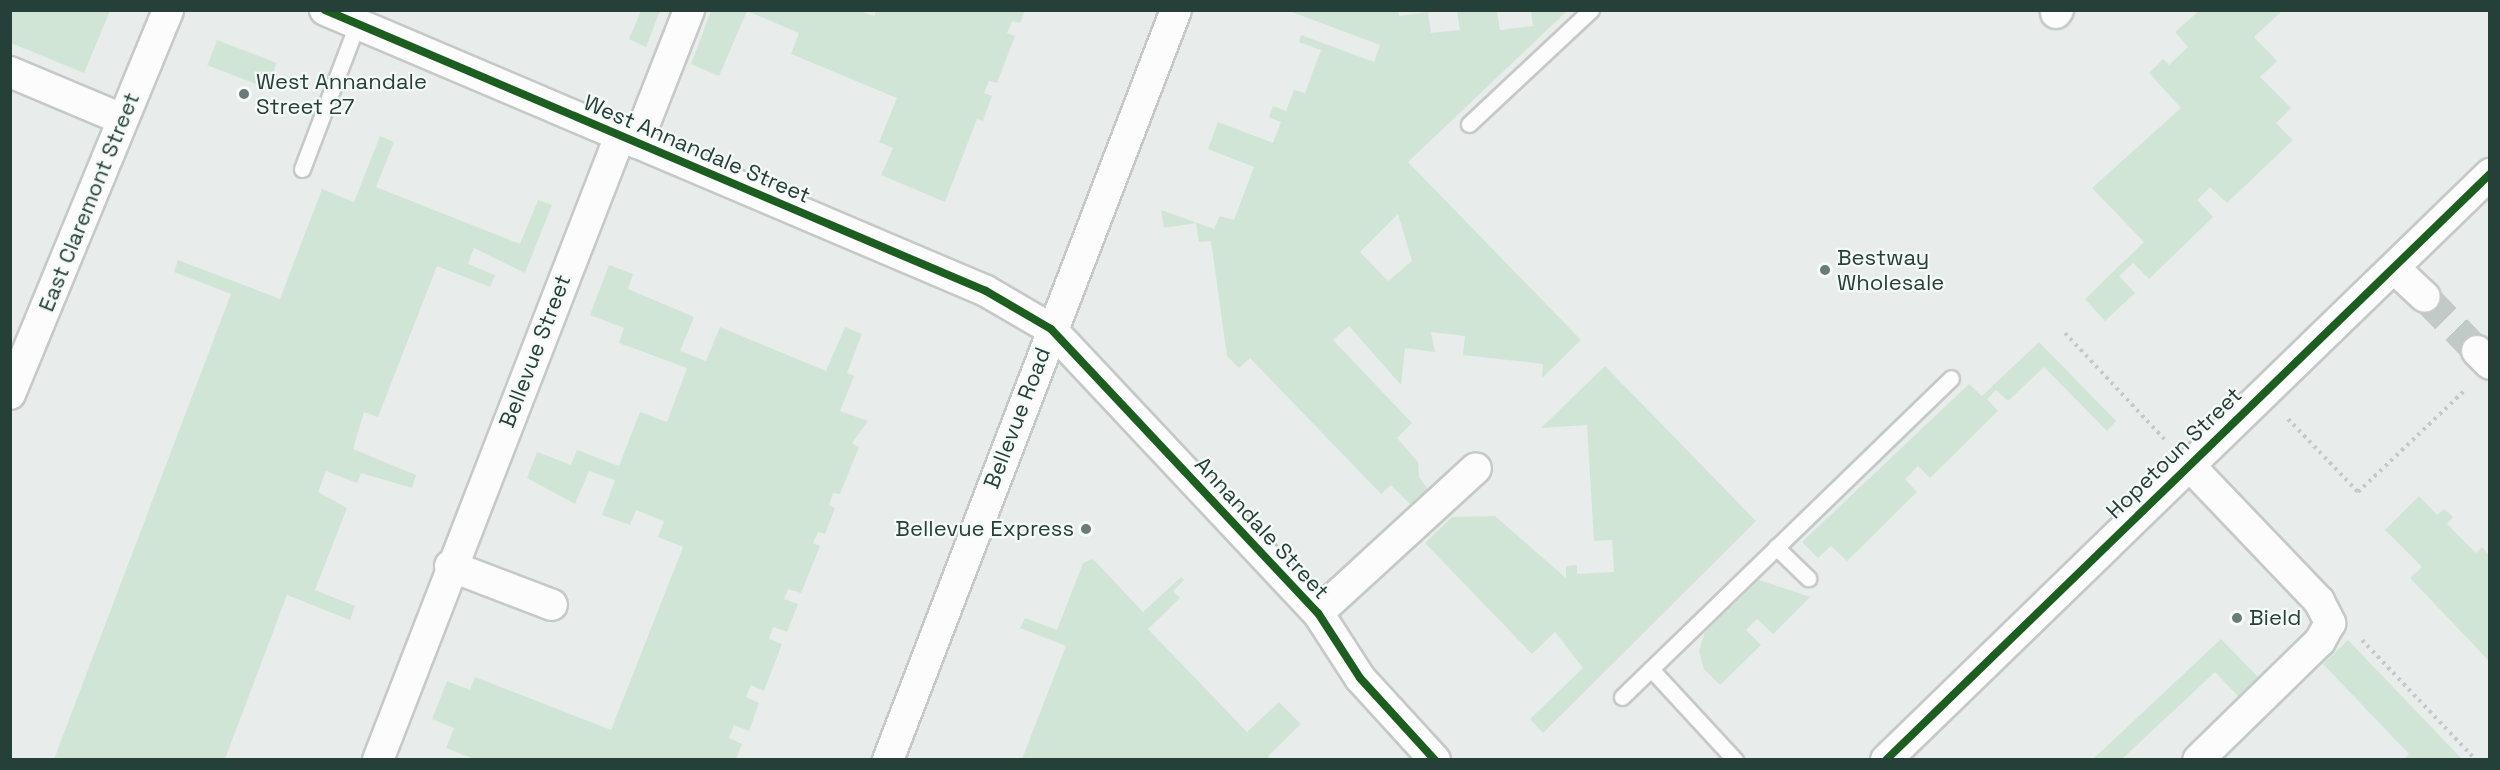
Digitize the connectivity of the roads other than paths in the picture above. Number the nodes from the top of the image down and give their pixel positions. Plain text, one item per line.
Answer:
1 (168, 10) edge
2 (325, 10) edge
3 (689, 10) edge
4 (1176, 10) edge
5 (1591, 10) edge
6 (357, 24) junction
7 (10, 72) edge
8 (122, 119) junction
9 (1469, 124) dead end
10 (628, 140) junction
11 (302, 169) dead end
12 (2490, 174) edge
13 (2394, 268) junction
14 (2425, 297) tunnel mouth
15 (1051, 329) junction
16 (1951, 378) dead end
17 (10, 394) edge
18 (2188, 464) junction
19 (1476, 468) dead end
20 (1776, 547) junction
21 (450, 566) junction
22 (1808, 578) dead end
23 (552, 605) dead end
24 (1318, 613) junction
25 (1651, 669) junction
26 (1622, 696) dead end
27 (378, 759) edge
28 (888, 759) edge
29 (1435, 759) edge
30 (1736, 759) edge
31 (1886, 759) edge
32 (2198, 759) edge

1 - 8 street, East Claremont Street
2 - 6 street, West Annandale Street
3 - 10 street, Bellevue Street
4 - 15 street, Bellevue Road
5 - 9 lane
6 - 10 street, West Annandale Street
6 - 11 lane
7 - 8 street
8 - 17 street, East Claremont Street
10 - 15 street, West Annandale Street
10 - 21 street, Bellevue Street
12 - 13 street, Hopetoun Street
13 - 14 street
13 - 18 street, Hopetoun Street
15 - 24 street, Annandale Street
15 - 28 street, Bellevue Road
16 - 20 lane
18 - 31 street, Hopetoun Street
18 - 32 street, Hopetoun Street
19 - 24 street, Annandale Street
20 - 22 lane
20 - 25 lane
21 - 23 street
21 - 27 street, Bellevue Street
24 - 29 street, Annandale Street
25 - 26 lane
25 - 30 lane

